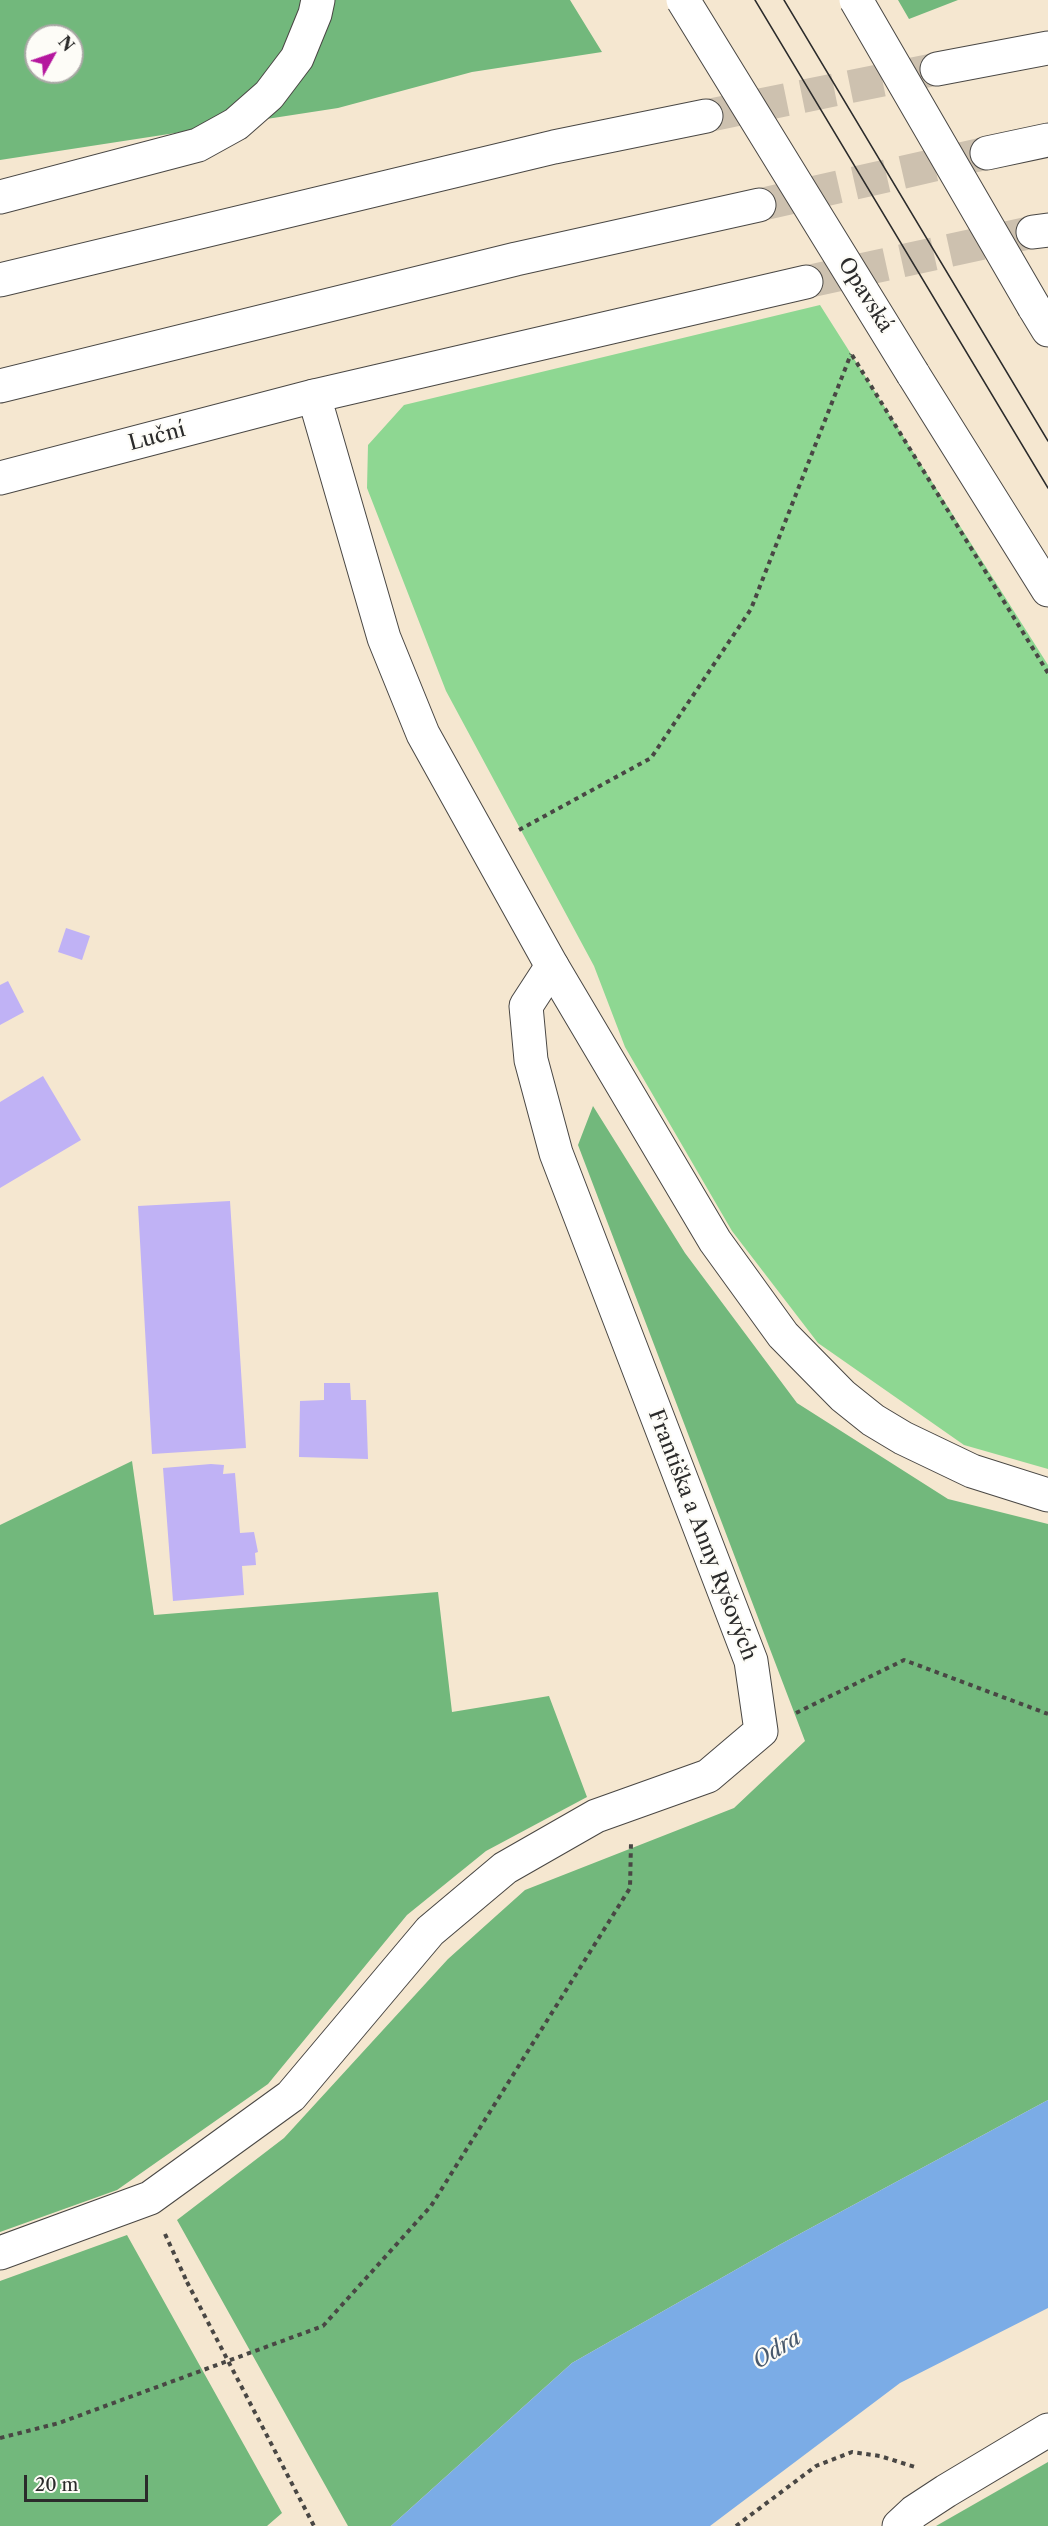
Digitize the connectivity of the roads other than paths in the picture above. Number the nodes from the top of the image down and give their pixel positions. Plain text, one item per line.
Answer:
1 (318, 0) edge
2 (683, 0) edge
3 (856, 0) edge
4 (1048, 48) edge
5 (938, 69) tunnel mouth
6 (706, 116) tunnel mouth
7 (1048, 140) edge
8 (987, 153) tunnel mouth
9 (0, 197) edge
10 (759, 205) tunnel mouth
11 (0, 280) edge
12 (806, 282) tunnel mouth
13 (1041, 319) edge
14 (0, 386) edge
15 (314, 396) junction
16 (0, 478) edge
17 (1048, 590) edge
18 (552, 966) junction
19 (1048, 1495) edge
20 (0, 2253) edge
21 (1048, 2430) edge
22 (899, 2526) edge

1 - 9 main road
2 - 17 main road, Opavská, bridge
3 - 13 main road, bridge
4 - 5 main road
6 - 11 main road
7 - 8 main road
10 - 14 main road
12 - 15 main road, Luční
15 - 16 main road, Luční
15 - 18 main road
18 - 19 main road
18 - 20 main road, Františka a Anny Ryšových
21 - 22 main road

